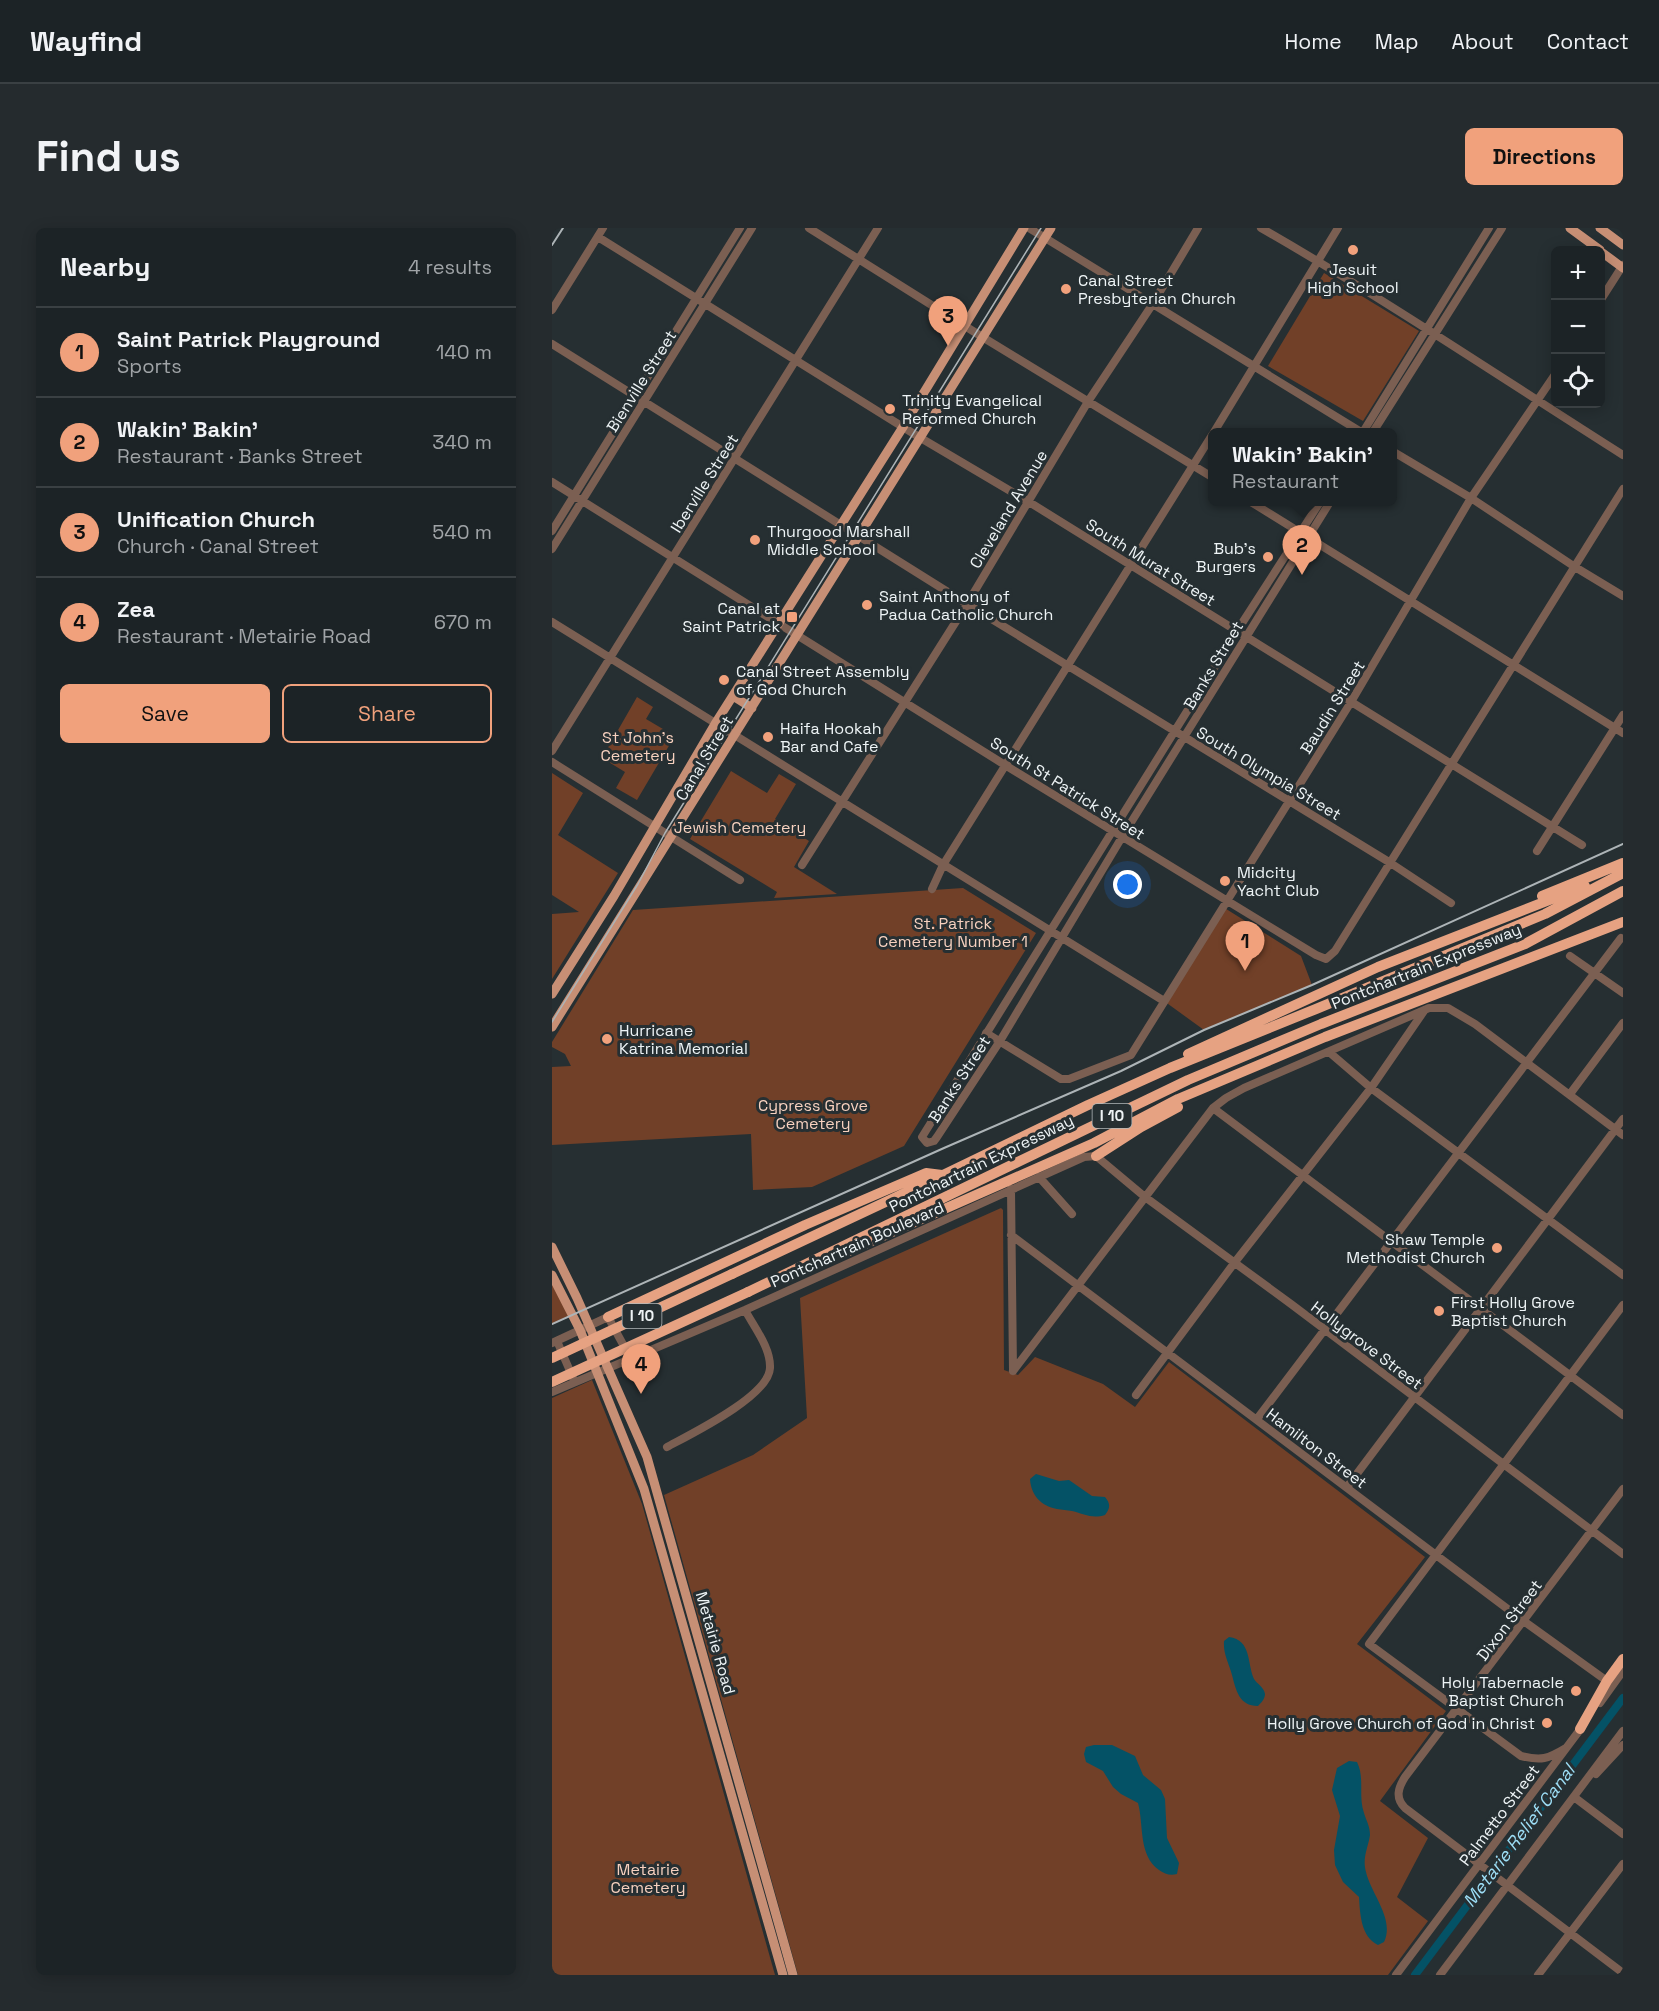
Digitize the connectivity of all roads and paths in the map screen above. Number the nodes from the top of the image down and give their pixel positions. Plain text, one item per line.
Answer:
1 (603, 228) edge
2 (740, 228) edge
3 (752, 228) edge
4 (809, 228) edge
5 (878, 228) edge
6 (1024, 228) edge
7 (1029, 228) edge
8 (1051, 228) edge
9 (1198, 228) edge
10 (1262, 228) edge
11 (1338, 228) edge
12 (1489, 228) edge
13 (1502, 228) edge
14 (1570, 228) edge
15 (1600, 228) edge
16 (598, 237) junction
17 (1045, 238) junction
18 (1623, 245) edge
19 (1593, 246) edge
20 (1605, 254) edge
21 (858, 259) junction
22 (1318, 260) junction
23 (1623, 267) edge
24 (697, 298) junction
25 (1601, 300) edge
26 (705, 303) junction
27 (1152, 305) junction
28 (552, 310) edge
29 (965, 326) junction
30 (1431, 332) junction
31 (984, 338) junction
32 (552, 344) edge
33 (796, 359) junction
34 (1254, 367) junction
35 (1551, 381) edge
36 (636, 397) junction
37 (1089, 400) junction
38 (644, 402) junction
39 (1538, 402) junction
40 (903, 427) junction
41 (1217, 428) edge
42 (1355, 428) edge
43 (1365, 428) edge
44 (1375, 428) edge
45 (919, 437) junction
46 (1208, 442) edge
47 (1397, 454) edge
48 (1623, 455) edge
49 (735, 459) junction
50 (1193, 465) junction
51 (873, 473) junction
52 (1208, 474) edge
53 (552, 482) edge
54 (890, 484) junction
55 (1623, 489) edge
56 (574, 496) junction
57 (1471, 498) junction
58 (582, 501) junction
59 (1029, 502) junction
60 (1259, 506) edge
61 (1317, 506) edge
62 (1327, 506) edge
63 (841, 524) junction
64 (552, 531) edge
65 (1300, 532) junction
66 (859, 535) junction
67 (1308, 538) junction
68 (552, 549) edge
69 (673, 557) junction
70 (1131, 566) junction
71 (1575, 567) junction
72 (1623, 596) edge
73 (1412, 602) junction
74 (967, 604) junction
75 (552, 622) edge
76 (779, 623) junction
77 (1236, 631) junction
78 (797, 635) junction
79 (1246, 636) junction
80 (610, 658) junction
81 (1069, 666) junction
82 (1513, 666) junction
83 (734, 696) junction
84 (904, 701) junction
85 (1351, 702) junction
86 (752, 708) junction
87 (1623, 715) edge
88 (715, 724) junction
89 (1614, 728) junction
90 (1174, 731) junction
91 (1623, 733) edge
92 (734, 736) junction
93 (1185, 738) junction
94 (552, 751) edge
95 (552, 762) edge
96 (1005, 765) junction
97 (1452, 765) junction
98 (1290, 801) junction
99 (842, 802) junction
100 (653, 826) junction
101 (1553, 827) junction
102 (1112, 831) junction
103 (1122, 837) junction
104 (672, 838) junction
105 (1582, 845) dead end
106 (1537, 851) dead end
107 (1389, 862) junction
108 (1623, 863) edge
109 (802, 865) dead end
110 (943, 865) junction
111 (1623, 871) edge
112 (740, 880) dead end
113 (932, 889) dead end
114 (1623, 891) edge
115 (1226, 901) junction
116 (1451, 903) dead end
117 (1621, 922) edge
118 (1049, 932) junction
119 (1460, 934) junction
120 (1621, 938) dead end
121 (1061, 939) junction
122 (1570, 956) dead end
123 (1594, 973) junction
124 (1623, 993) edge
125 (552, 994) edge
126 (1164, 1001) junction
127 (1425, 1010) junction
128 (553, 1022) edge
129 (1623, 1023) edge
130 (986, 1033) junction
131 (1000, 1041) junction
132 (1329, 1052) junction
133 (1526, 1062) junction
134 (1170, 1068) junction
135 (1252, 1068) junction
136 (959, 1078) junction
137 (971, 1086) junction
138 (1371, 1088) junction
139 (1570, 1094) junction
140 (1213, 1108) junction
141 (1623, 1119) edge
142 (1616, 1130) junction
143 (1623, 1135) edge
144 (1458, 1152) junction
145 (1096, 1156) junction
146 (1303, 1173) junction
147 (943, 1175) junction
148 (1039, 1177) junction
149 (1011, 1189) junction
150 (1145, 1197) junction
151 (1072, 1214) dead end
152 (1548, 1220) junction
153 (1011, 1235) junction
154 (1391, 1241) junction
155 (552, 1247) edge
156 (831, 1252) junction
157 (1235, 1262) junction
158 (552, 1275) edge
159 (1623, 1275) edge
160 (1079, 1285) junction
161 (1623, 1305) edge
162 (1481, 1307) junction
163 (745, 1310) junction
164 (608, 1317) junction
165 (584, 1328) junction
166 (1324, 1330) junction
167 (554, 1342) edge
168 (1168, 1352) junction
169 (552, 1358) edge
170 (631, 1359) junction
171 (608, 1369) junction
172 (598, 1372) junction
173 (1570, 1374) junction
174 (552, 1382) edge
175 (574, 1382) junction
176 (552, 1392) edge
177 (1136, 1395) dead end
178 (1413, 1396) junction
179 (1623, 1415) edge
180 (1257, 1419) junction
181 (667, 1448) dead end
182 (647, 1457) junction
183 (633, 1462) junction
184 (1503, 1464) junction
185 (1347, 1487) junction
186 (1623, 1489) edge
187 (1593, 1531) junction
188 (1623, 1554) edge
189 (1437, 1555) junction
190 (1525, 1622) junction
191 (1623, 1659) edge
192 (1623, 1672) edge
193 (1607, 1681) junction
194 (1458, 1709) junction
195 (1580, 1729) junction
196 (1623, 1731) edge
197 (1623, 1745) edge
198 (1566, 1748) junction
199 (1574, 1797) junction
200 (1623, 1834) edge
201 (1623, 1864) edge
202 (1482, 1865) junction
203 (1506, 1882) junction
204 (1570, 1933) junction
205 (1623, 1973) edge
206 (783, 1975) edge
207 (793, 1975) edge
208 (1395, 1975) edge
209 (1440, 1975) edge
210 (1538, 1975) edge

1 - 16 street
2 - 24 street, Bienville Street
3 - 26 street, Bienville Street
4 - 21 street
5 - 21 street, Iberville Street
6 - 29 main road, Canal Street
7 - 17 street
8 - 17 main road, Canal Street
9 - 27 street, Cleveland Avenue
10 - 22 street
11 - 22 street
12 - 30 street
13 - 30 street
14 - 19 main road
15 - 18 main road
16 - 24 street, South Murat Street
16 - 28 street
17 - 27 street
17 - 31 main road, Canal Street
20 - 23 main road
21 - 29 street
21 - 33 street, Iberville Street
22 - 30 street
22 - 34 street
23 - 25 street
24 - 26 street, South Murat Street
24 - 36 street, Bienville Street
26 - 33 street, South Murat Street
26 - 38 street, Bienville Street
27 - 34 street
27 - 37 street, Cleveland Avenue
29 - 31 street
29 - 40 main road, Canal Street
30 - 39 street
30 - 43 street
30 - 44 street
31 - 37 street
31 - 45 main road, Canal Street
32 - 36 street, South Olympia Street
33 - 40 street, South Murat Street
33 - 49 street, Iberville Street
34 - 41 street
34 - 42 street
35 - 39 street, Baudin Street
36 - 38 street, South Olympia Street
36 - 56 street, Bienville Street
37 - 50 street
37 - 59 street, Cleveland Avenue
38 - 49 street, South Olympia Street
38 - 58 street, Bienville Street
39 - 48 street
39 - 57 street, Baudin Street
40 - 45 street, South Murat Street
40 - 51 main road, Canal Street
45 - 54 main road, Canal Street
45 - 59 street, South Murat Street
46 - 50 street
47 - 57 street
49 - 63 street, South Olympia Street
49 - 69 street, Iberville Street
50 - 52 street
50 - 70 street
51 - 54 main road
51 - 63 main road, Canal Street
53 - 56 street, South St Patrick Street
54 - 66 main road, Canal Street
55 - 71 street
56 - 58 street, South St Patrick Street
56 - 64 street, Bienville Street
57 - 71 street
57 - 73 street, Baudin Street
58 - 68 street, Bienville Street
58 - 69 street, South St Patrick Street
59 - 70 street, South Murat Street
59 - 74 street, Cleveland Avenue
60 - 65 street
61 - 65 street, Banks Street
62 - 67 street, Banks Street
63 - 66 street, South Olympia Street
63 - 76 main road, Canal Street
65 - 67 street
65 - 77 street, Banks Street
66 - 74 street, South Olympia Street
66 - 78 main road, Canal Street
67 - 73 street
67 - 79 street, Banks Street
69 - 76 street, South St Patrick Street
69 - 80 street, Iberville Street
70 - 77 street, South Murat Street
70 - 81 street
71 - 72 street
71 - 82 street
73 - 82 street
73 - 85 street, Baudin Street
74 - 81 street, South Olympia Street
74 - 84 street, Cleveland Avenue
75 - 80 street
76 - 78 street, South St Patrick Street
76 - 83 main road, Canal Street
77 - 79 street, South Murat Street
77 - 90 street, Banks Street
78 - 84 street, South St Patrick Street
78 - 86 main road, Canal Street
79 - 85 street, South Murat Street
79 - 93 street, Banks Street
80 - 88 street
80 - 94 street, Iberville Street
81 - 90 street, South Olympia Street
81 - 96 street
82 - 89 street
82 - 97 street
83 - 86 main road
83 - 88 main road, Canal Street
84 - 96 street, South St Patrick Street
84 - 99 street, Cleveland Avenue
85 - 97 street, South Murat Street
85 - 98 street, Baudin Street
86 - 92 main road, Canal Street
87 - 89 street
88 - 92 street
88 - 100 main road, Canal Street
89 - 91 street
89 - 101 street
90 - 93 street, South Olympia Street
90 - 102 street, Banks Street
92 - 99 street
92 - 104 main road, Canal Street
93 - 98 street, South Olympia Street
93 - 103 street, Banks Street
95 - 100 street
96 - 102 street, South St Patrick Street
96 - 110 street
97 - 101 street, South Murat Street
97 - 107 street
98 - 107 street, South Olympia Street
98 - 115 street, Baudin Street
99 - 109 street, Cleveland Avenue
99 - 110 street
100 - 104 street
100 - 125 main road, Canal Street
101 - 105 street, South Murat Street
101 - 106 street
102 - 103 street, South St Patrick Street
102 - 118 street, Banks Street
103 - 115 street, South St Patrick Street
103 - 121 street, Banks Street
104 - 112 street
104 - 128 main road, Canal Street
107 - 115 street, South St Patrick Street
107 - 116 street, South Olympia Street
108 - 119 highway
110 - 113 street
110 - 118 street
111 - 119 highway
111 - 134 highway, Pontchartrain Expressway / I 10
114 - 156 highway, Pontchartrain Expressway / I 10
115 - 126 street, Baudin Street
117 - 135 highway
118 - 121 street
118 - 130 street, Banks Street
119 - 134 highway
120 - 123 street
121 - 126 street
121 - 131 street, Banks Street
122 - 123 street
123 - 124 street
123 - 133 street
126 - 131 street, Baudin Street
127 - 132 street
127 - 133 street
127 - 138 street
129 - 139 street
130 - 131 street
130 - 136 street, Banks Street
131 - 137 street, Banks Street
132 - 138 street
132 - 140 street
133 - 139 street
133 - 144 street
134 - 147 highway, Pontchartrain Expressway / I 10
135 - 145 highway
135 - 156 highway
136 - 137 street
136 - 137 street, Banks Street
138 - 144 street
138 - 146 street
139 - 142 street
140 - 146 street
140 - 150 street
141 - 142 street
142 - 143 street
142 - 152 street
144 - 152 street
144 - 154 street
145 - 148 street, Pontchartrain Boulevard
145 - 150 street, Hollygrove Street
146 - 154 street
146 - 157 street
147 - 164 highway
147 - 169 highway, Pontchartrain Expressway / I 10, bridge
148 - 149 street, Pontchartrain Boulevard
148 - 151 street
149 - 153 street
149 - 163 street, Pontchartrain Boulevard
150 - 157 street, Hollygrove Street
150 - 160 street
152 - 159 street
152 - 162 street
153 - 160 street, Hamilton Street
153 - 160 street
154 - 162 street
154 - 166 street
155 - 165 main road
156 - 174 highway, Pontchartrain Expressway / I 10, bridge
157 - 166 street, Hollygrove Street
157 - 168 street
158 - 165 main road
160 - 168 street, Hamilton Street
161 - 173 street
162 - 173 street
162 - 178 street
163 - 170 street, Pontchartrain Boulevard
163 - 181 street
164 - 165 street
164 - 170 street
165 - 167 street
165 - 171 main road, Metairie Road
165 - 172 main road, Metairie Road
166 - 178 street, Hollygrove Street
166 - 180 street
167 - 175 street
168 - 177 street
168 - 180 street, Hamilton Street
170 - 171 street, Pontchartrain Boulevard
171 - 172 street, Pontchartrain Boulevard
171 - 182 main road, Metairie Road
172 - 175 street, Pontchartrain Boulevard
172 - 183 main road, Metairie Road
173 - 179 street
173 - 184 street
175 - 176 street, Pontchartrain Boulevard
178 - 184 street, Hollygrove Street
178 - 185 street
180 - 185 street, Hamilton Street
182 - 183 street
182 - 207 main road, Metairie Road
183 - 206 main road, Metairie Road
184 - 187 street, Hollygrove Street
184 - 189 street
185 - 189 street, Hamilton Street
186 - 187 street, Dixon Street
187 - 188 street, Hollygrove Street
187 - 190 street, Dixon Street
189 - 190 street, Hamilton Street
189 - 194 street
190 - 193 street, Hamilton Street
190 - 194 street, Dixon Street
191 - 193 highway
192 - 195 street, Palmetto Street
193 - 195 highway
194 - 198 street
194 - 202 street, Dixon Street
195 - 198 street, Palmetto Street
196 - 199 street
197 - 199 street
198 - 202 street, Palmetto Street
199 - 200 street
199 - 203 street
201 - 204 street
202 - 203 street
202 - 208 street, Palmetto Street
203 - 204 street
203 - 209 street
204 - 205 street
204 - 210 street

